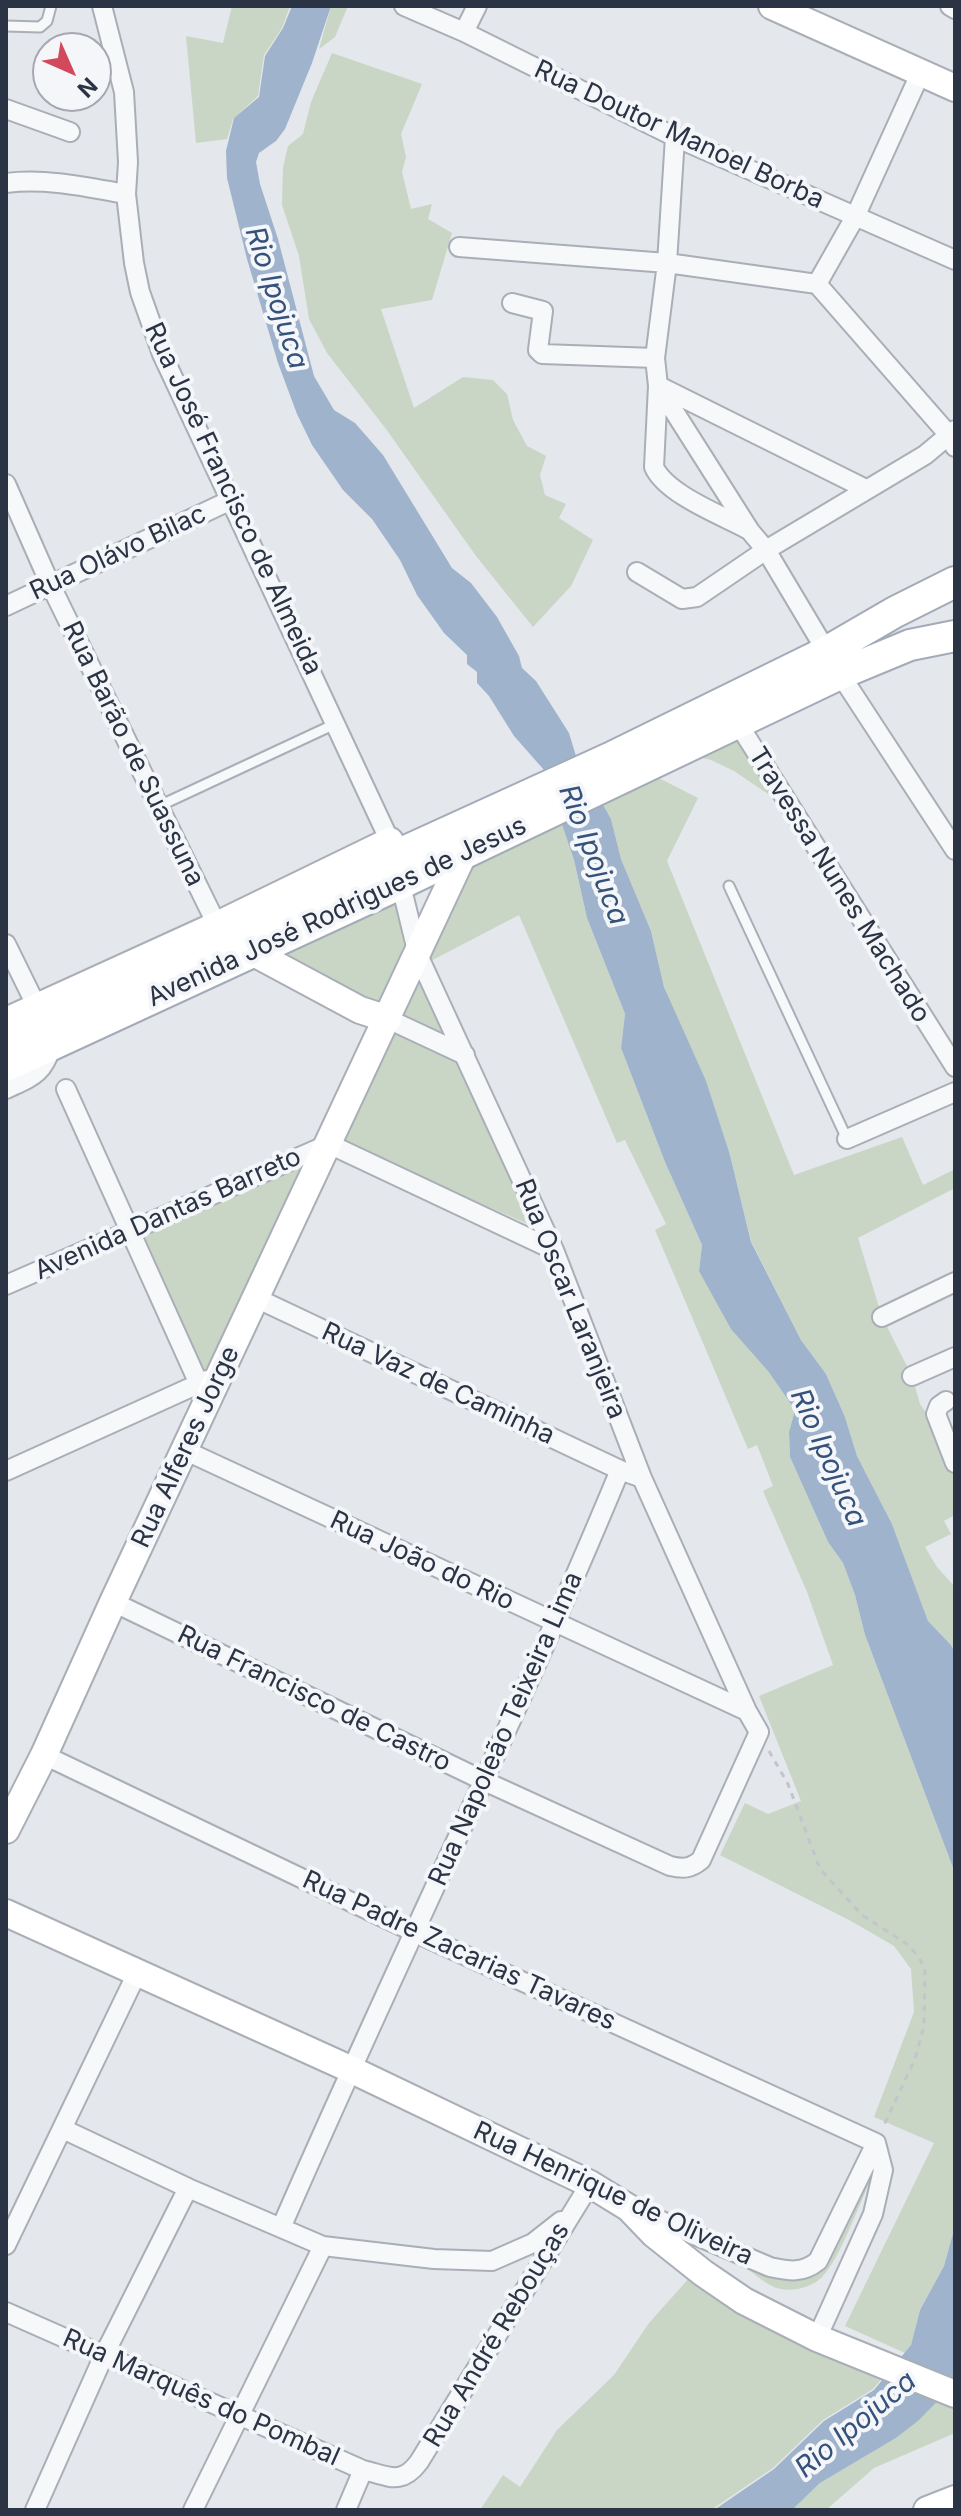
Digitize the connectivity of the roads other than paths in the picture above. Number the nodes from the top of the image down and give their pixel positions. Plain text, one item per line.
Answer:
1 (51, 6) edge
2 (102, 6) edge
3 (404, 6) edge
4 (477, 6) edge
5 (772, 6) edge
6 (6, 26) edge
7 (464, 32) junction
8 (920, 74) junction
9 (955, 88) edge
10 (6, 109) edge
11 (70, 132) dead end
12 (675, 137) junction
13 (6, 183) edge
14 (126, 194) junction
15 (855, 217) junction
16 (459, 247) dead end
17 (955, 260) edge
18 (667, 263) junction
19 (817, 284) junction
20 (512, 303) dead end
21 (655, 358) junction
22 (658, 386) junction
23 (953, 437) edge
24 (6, 484) edge
25 (866, 489) junction
26 (231, 500) junction
27 (750, 531) junction
28 (766, 550) junction
29 (637, 572) dead end
30 (955, 582) edge
31 (50, 584) junction
32 (6, 606) edge
33 (955, 636) edge
34 (833, 663) junction
35 (730, 712) junction
36 (335, 724) junction
37 (159, 806) junction
38 (497, 824) junction
39 (955, 850) edge
40 (464, 853) junction
41 (395, 860) junction
42 (729, 886) dead end
43 (234, 937) junction
44 (6, 944) edge
45 (418, 955) junction
46 (37, 1007) junction
47 (360, 1010) junction
48 (388, 1019) junction
49 (6, 1021) edge
50 (6, 1040) edge
51 (53, 1044) junction
52 (465, 1055) junction
53 (367, 1064) junction
54 (6, 1066) edge
55 (955, 1067) edge
56 (6, 1089) edge
57 (66, 1089) dead end
58 (955, 1092) edge
59 (847, 1139) joint
60 (329, 1144) junction
61 (129, 1230) junction
62 (554, 1250) junction
63 (955, 1282) edge
64 (6, 1285) edge
65 (256, 1298) junction
66 (882, 1317) dead end
67 (955, 1357) edge
68 (912, 1376) dead end
69 (210, 1379) junction
70 (950, 1399) edge
71 (184, 1450) junction
72 (954, 1457) edge
73 (620, 1470) junction
74 (6, 1471) edge
75 (642, 1478) junction
76 (113, 1602) junction
77 (556, 1623) junction
78 (747, 1711) junction
79 (44, 1755) junction
80 (482, 1780) junction
81 (6, 1830) edge
82 (6, 1913) edge
83 (414, 1932) junction
84 (137, 1973) junction
85 (350, 2069) junction
86 (63, 2129) junction
87 (876, 2143) junction
88 (590, 2184) junction
89 (188, 2188) junction
90 (629, 2208) junction
91 (573, 2212) junction
92 (281, 2228) junction
93 (6, 2245) edge
94 (323, 2246) junction
95 (6, 2312) edge
96 (827, 2342) junction
97 (104, 2355) junction
98 (955, 2394) edge
99 (238, 2414) junction
100 (363, 2470) junction
101 (398, 2479) joint
102 (955, 2499) edge
103 (35, 2510) edge
104 (193, 2510) edge
105 (346, 2510) edge
106 (927, 2510) edge

1 - 6 lane
2 - 14 street, Rua José Francisco de Almeida
3 - 7 street, Rua Doutor Manoel Borba
4 - 7 street
5 - 8 street
7 - 12 street, Rua Doutor Manoel Borba
8 - 9 street
8 - 15 street
10 - 11 street
12 - 15 street, Rua Doutor Manoel Borba
12 - 18 street
13 - 14 street
14 - 26 street, Rua José Francisco de Almeida
15 - 17 street, Rua Doutor Manoel Borba
15 - 19 street
16 - 18 street
18 - 19 street
18 - 21 street
19 - 23 street
20 - 21 street
21 - 22 street
22 - 25 street
22 - 27 street
22 - 27 street
23 - 25 street
24 - 31 street, Rua Barão de Suassuna
25 - 28 street
26 - 31 street, Rua Olávo Bilac
26 - 36 street, Rua José Francisco de Almeida
27 - 28 street
28 - 29 street
28 - 34 street
30 - 34 main road
31 - 32 street, Rua Olávo Bilac
31 - 37 street, Rua Barão de Suassuna
33 - 34 main road
34 - 35 main road, Avenida José Rodrigues de Jesus
34 - 39 street
35 - 38 main road, Avenida José Rodrigues de Jesus
35 - 55 street, Travessa Nunes Machado
36 - 37 lane
36 - 41 street, Rua José Francisco de Almeida
37 - 43 street, Rua Barão de Suassuna
38 - 40 main road, Avenida José Rodrigues de Jesus
38 - 41 main road, Avenida José Rodrigues de Jesus
40 - 41 main road, Avenida José Rodrigues de Jesus
40 - 45 street, Rua Alferes Jorge
41 - 43 main road, Avenida José Rodrigues de Jesus
41 - 45 street, Rua Oscar Laranjeira
42 - 59 lane
43 - 46 street, Avenida José Rodrigues de Jesus
43 - 47 street
43 - 50 main road, Avenida José Rodrigues de Jesus
43 - 51 main road, Avenida José Rodrigues de Jesus
44 - 46 street
45 - 48 street, Rua Alferes Jorge
45 - 52 street, Rua Oscar Laranjeira
46 - 49 street, Avenida José Rodrigues de Jesus
47 - 48 street
47 - 53 street
48 - 52 street
48 - 53 street, Rua Alferes Jorge
51 - 54 main road, Avenida José Rodrigues de Jesus
51 - 56 street
52 - 62 street, Rua Oscar Laranjeira
53 - 60 street, Rua Alferes Jorge
57 - 61 street
58 - 59 street
60 - 61 street, Avenida Dantas Barreto
60 - 62 street
60 - 65 street, Rua Alferes Jorge
61 - 64 street, Avenida Dantas Barreto
61 - 69 street
62 - 75 street, Rua Oscar Laranjeira
63 - 66 street
65 - 69 street, Rua Alferes Jorge
65 - 73 street, Rua Vaz de Caminha
67 - 68 street
69 - 71 street, Rua Alferes Jorge
69 - 74 street
70 - 72 street
71 - 76 street, Rua Alferes Jorge
71 - 77 street, Rua João do Rio
73 - 75 street
73 - 77 street, Rua Napoleão Teixeira Lima
75 - 78 street, Rua Oscar Laranjeira
76 - 79 street, Rua Alferes Jorge
76 - 80 street, Rua Francisco de Castro
77 - 78 street, Rua João do Rio
77 - 80 street, Rua Napoleão Teixeira Lima
78 - 80 street, Rua Francisco de Castro
79 - 81 street, Rua Alferes Jorge
79 - 83 street, Rua Padre Zacarias Tavares
80 - 83 street, Rua Napoleão Teixeira Lima
82 - 84 street, Rua Henrique de Oliveira
83 - 85 street, Rua Napoleão Teixeira Lima
83 - 87 street, Rua Padre Zacarias Tavares
84 - 85 street, Rua Henrique de Oliveira
84 - 86 street
85 - 88 street, Rua Henrique de Oliveira
85 - 92 street, Rua Napoleão Teixeira Lima
86 - 89 street
86 - 93 street
87 - 90 street, Rua Henrique de Oliveira
87 - 96 street
88 - 90 street, Rua Henrique de Oliveira
88 - 91 street, Rua André Rebouças
89 - 92 street
89 - 97 street
90 - 96 street
91 - 94 street
91 - 101 street, Rua André Rebouças
92 - 94 street
94 - 99 street
95 - 97 street, Rua Marquês do Pombal
96 - 98 street
97 - 99 street, Rua Marquês do Pombal
97 - 103 street
99 - 100 street, Rua Marquês do Pombal
99 - 104 street
100 - 101 street, Rua Marquês do Pombal
100 - 105 street
102 - 106 street

